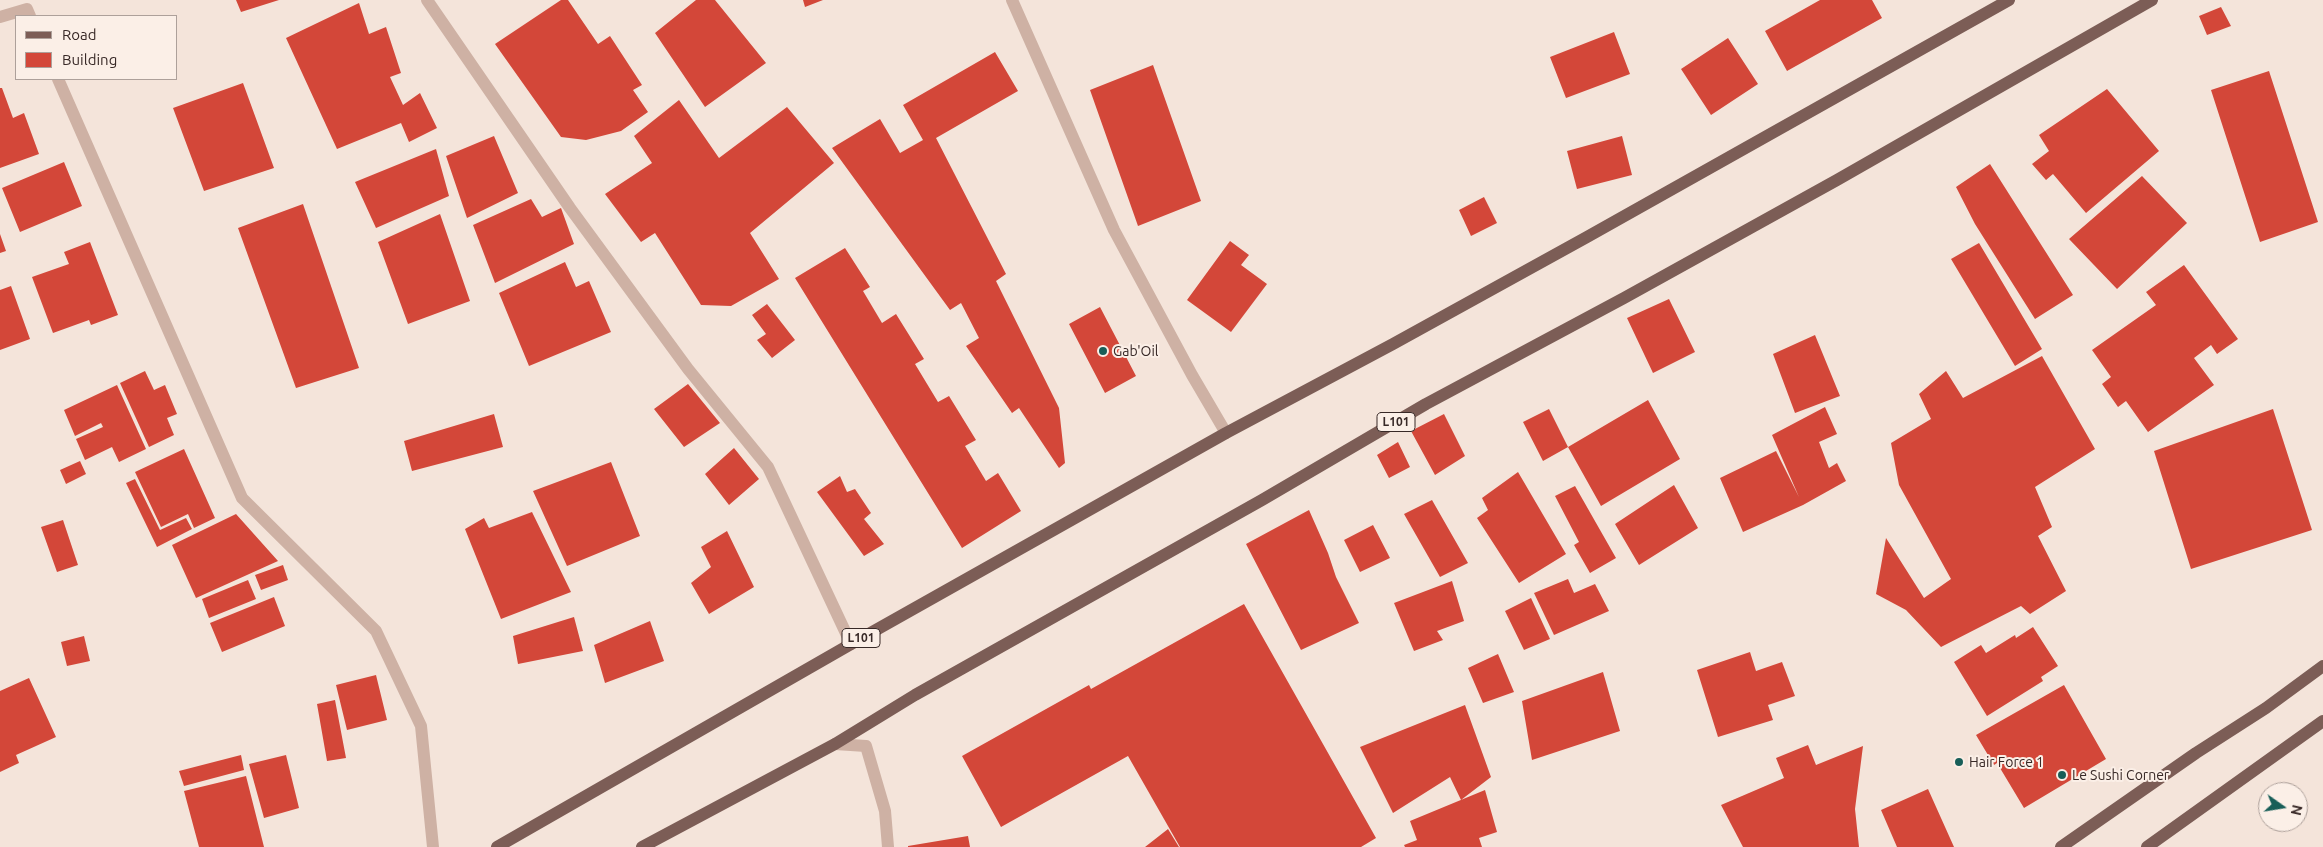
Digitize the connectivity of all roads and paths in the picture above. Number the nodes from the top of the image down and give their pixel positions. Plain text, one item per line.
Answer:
1 (427, 0) edge
2 (1012, 0) edge
3 (2009, 0) edge
4 (2152, 0) edge
5 (30, 15) edge
6 (0, 17) edge
7 (58, 80) edge
8 (1226, 433) junction
9 (851, 644) junction
10 (2323, 666) edge
11 (2323, 721) edge
12 (835, 744) junction
13 (433, 847) edge
14 (497, 847) edge
15 (642, 847) edge
16 (888, 847) edge
17 (2061, 847) edge
18 (2147, 847) edge

1 - 9 street
2 - 8 street
3 - 8 main road, L101
4 - 12 main road, L101
5 - 6 street
7 - 13 street
8 - 9 main road, L101
9 - 14 main road, L101
10 - 17 main road
11 - 18 main road
12 - 15 main road, L101
12 - 16 street

